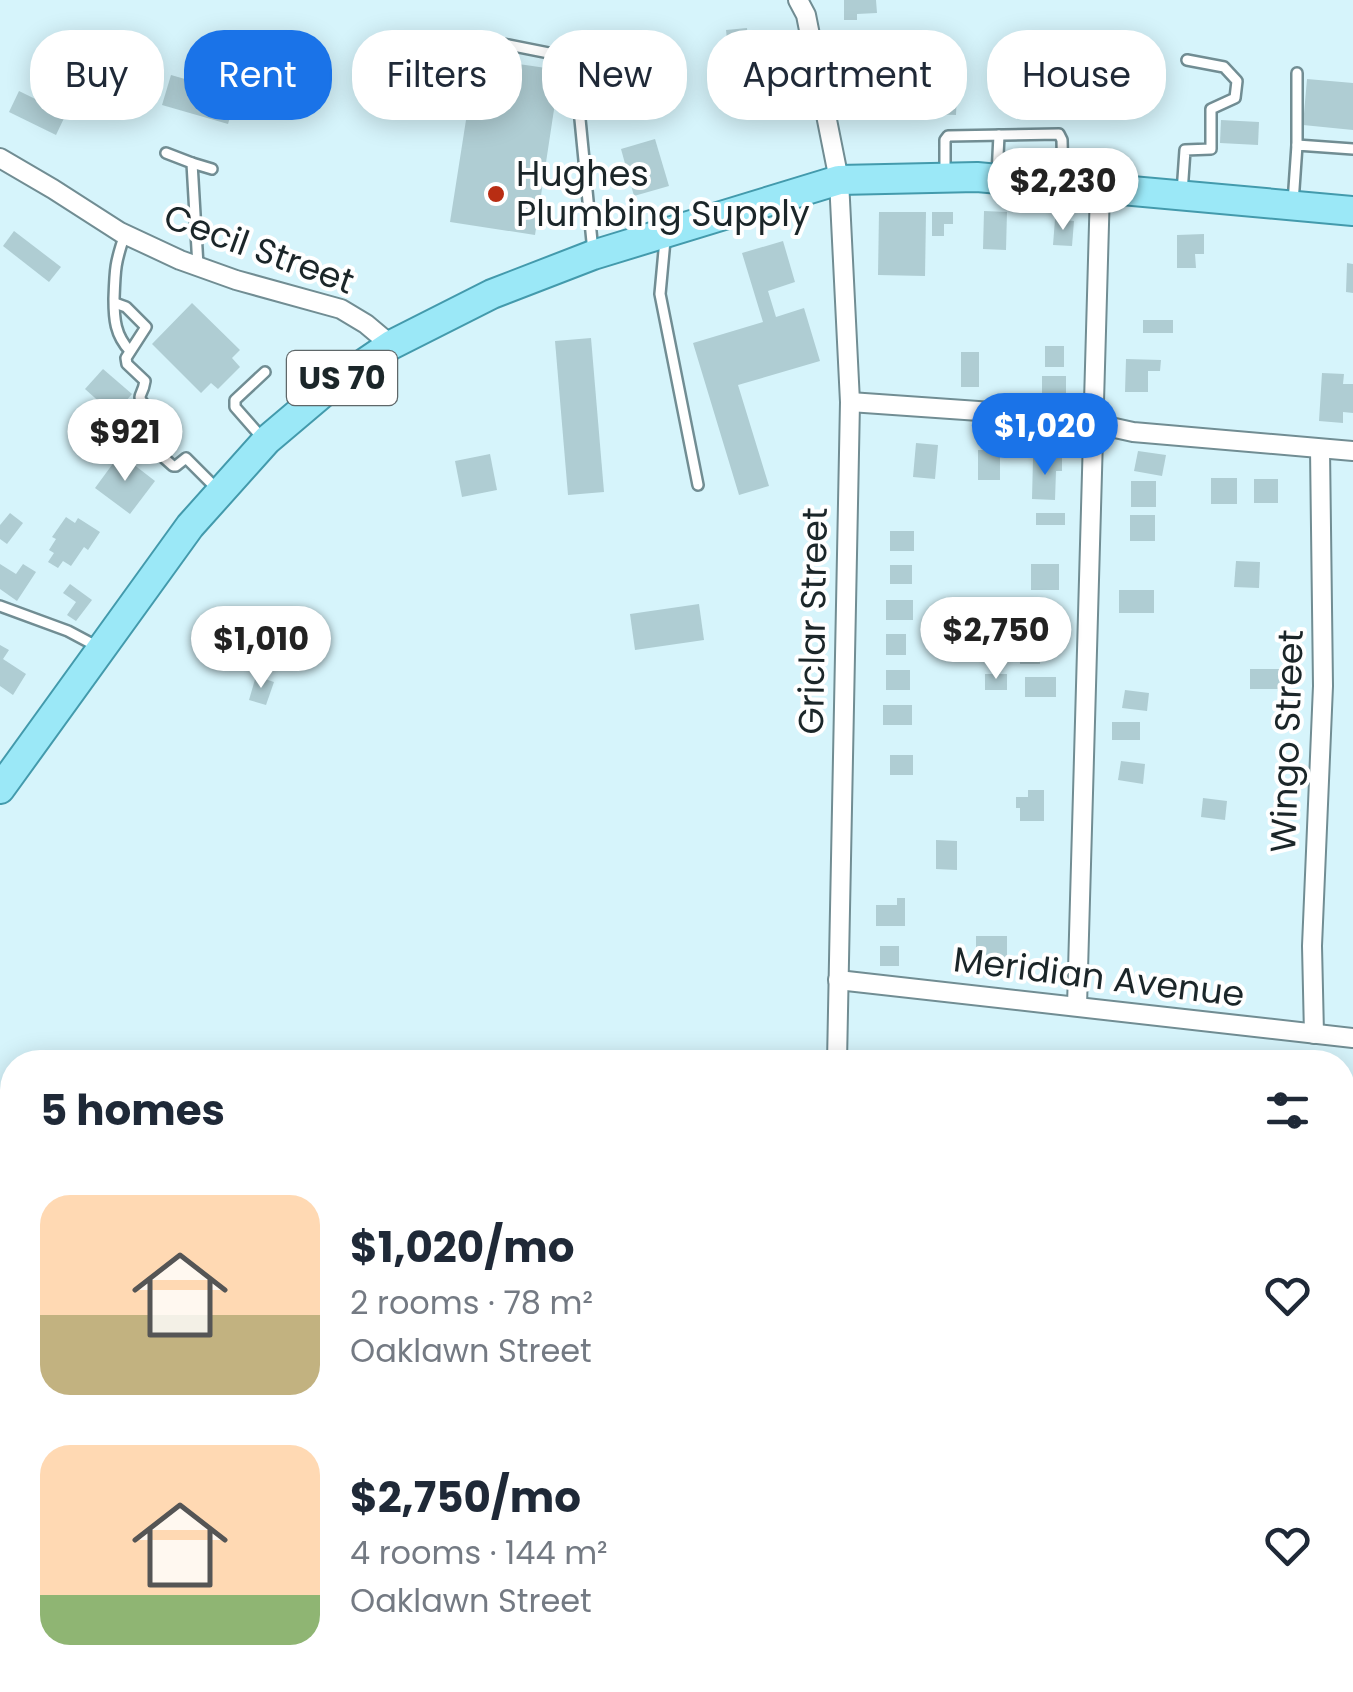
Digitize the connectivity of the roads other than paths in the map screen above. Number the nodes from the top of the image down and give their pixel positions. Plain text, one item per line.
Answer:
1 (798, 0) edge
2 (522, 48) edge
3 (1187, 60) dead end
4 (1298, 73) dead end
5 (999, 135) junction
6 (1296, 144) junction
7 (1353, 149) edge
8 (166, 153) dead end
9 (0, 158) edge
10 (192, 163) junction
11 (212, 169) dead end
12 (945, 178) junction
13 (997, 179) junction
14 (839, 180) junction
15 (1063, 185) junction
16 (1100, 188) junction
17 (1181, 196) junction
18 (1292, 206) junction
19 (1353, 211) edge
20 (665, 232) junction
21 (125, 234) junction
22 (594, 254) junction
23 (198, 266) junction
24 (114, 302) junction
25 (390, 345) junction
26 (130, 352) junction
27 (265, 372) dead end
28 (850, 402) junction
29 (1092, 425) junction
30 (266, 442) junction
31 (1320, 450) junction
32 (1353, 451) edge
33 (698, 485) dead end
34 (220, 492) junction
35 (0, 606) edge
36 (102, 649) junction
37 (0, 789) edge
38 (838, 980) junction
39 (1077, 1006) junction
40 (1314, 1034) junction
41 (1353, 1038) edge
42 (837, 1050) edge

1 - 14 street, Griclar Street
2 - 22 lane
3 - 17 lane
4 - 6 lane
5 - 12 lane
5 - 13 lane
5 - 15 lane
6 - 7 lane
6 - 18 lane
8 - 10 lane
9 - 21 street, Cecil Street
10 - 11 lane
10 - 23 lane
12 - 13 main road, US 70
12 - 14 main road, US 70
13 - 15 main road, US 70
14 - 20 main road, US 70
14 - 28 street, Griclar Street
15 - 16 main road, US 70
16 - 17 main road, US 70
16 - 29 street
17 - 18 main road, US 70
18 - 19 main road, US 70
20 - 22 main road, US 70
20 - 33 lane
21 - 23 street, Cecil Street
21 - 24 lane
22 - 25 main road, US 70
23 - 25 street, Cecil Street
24 - 26 lane
24 - 26 lane
25 - 30 main road, US 70
26 - 34 lane
27 - 30 lane
28 - 29 street
28 - 38 street, Griclar Street
29 - 31 street
29 - 39 street
30 - 34 main road, US 70
31 - 32 street
31 - 40 street, Wingo Street
34 - 36 main road, US 70
35 - 36 lane
36 - 37 main road, US 70
38 - 39 street, Meridian Avenue
38 - 42 street, Griclar Street
39 - 40 street, Meridian Avenue
40 - 41 street, Meridian Avenue

